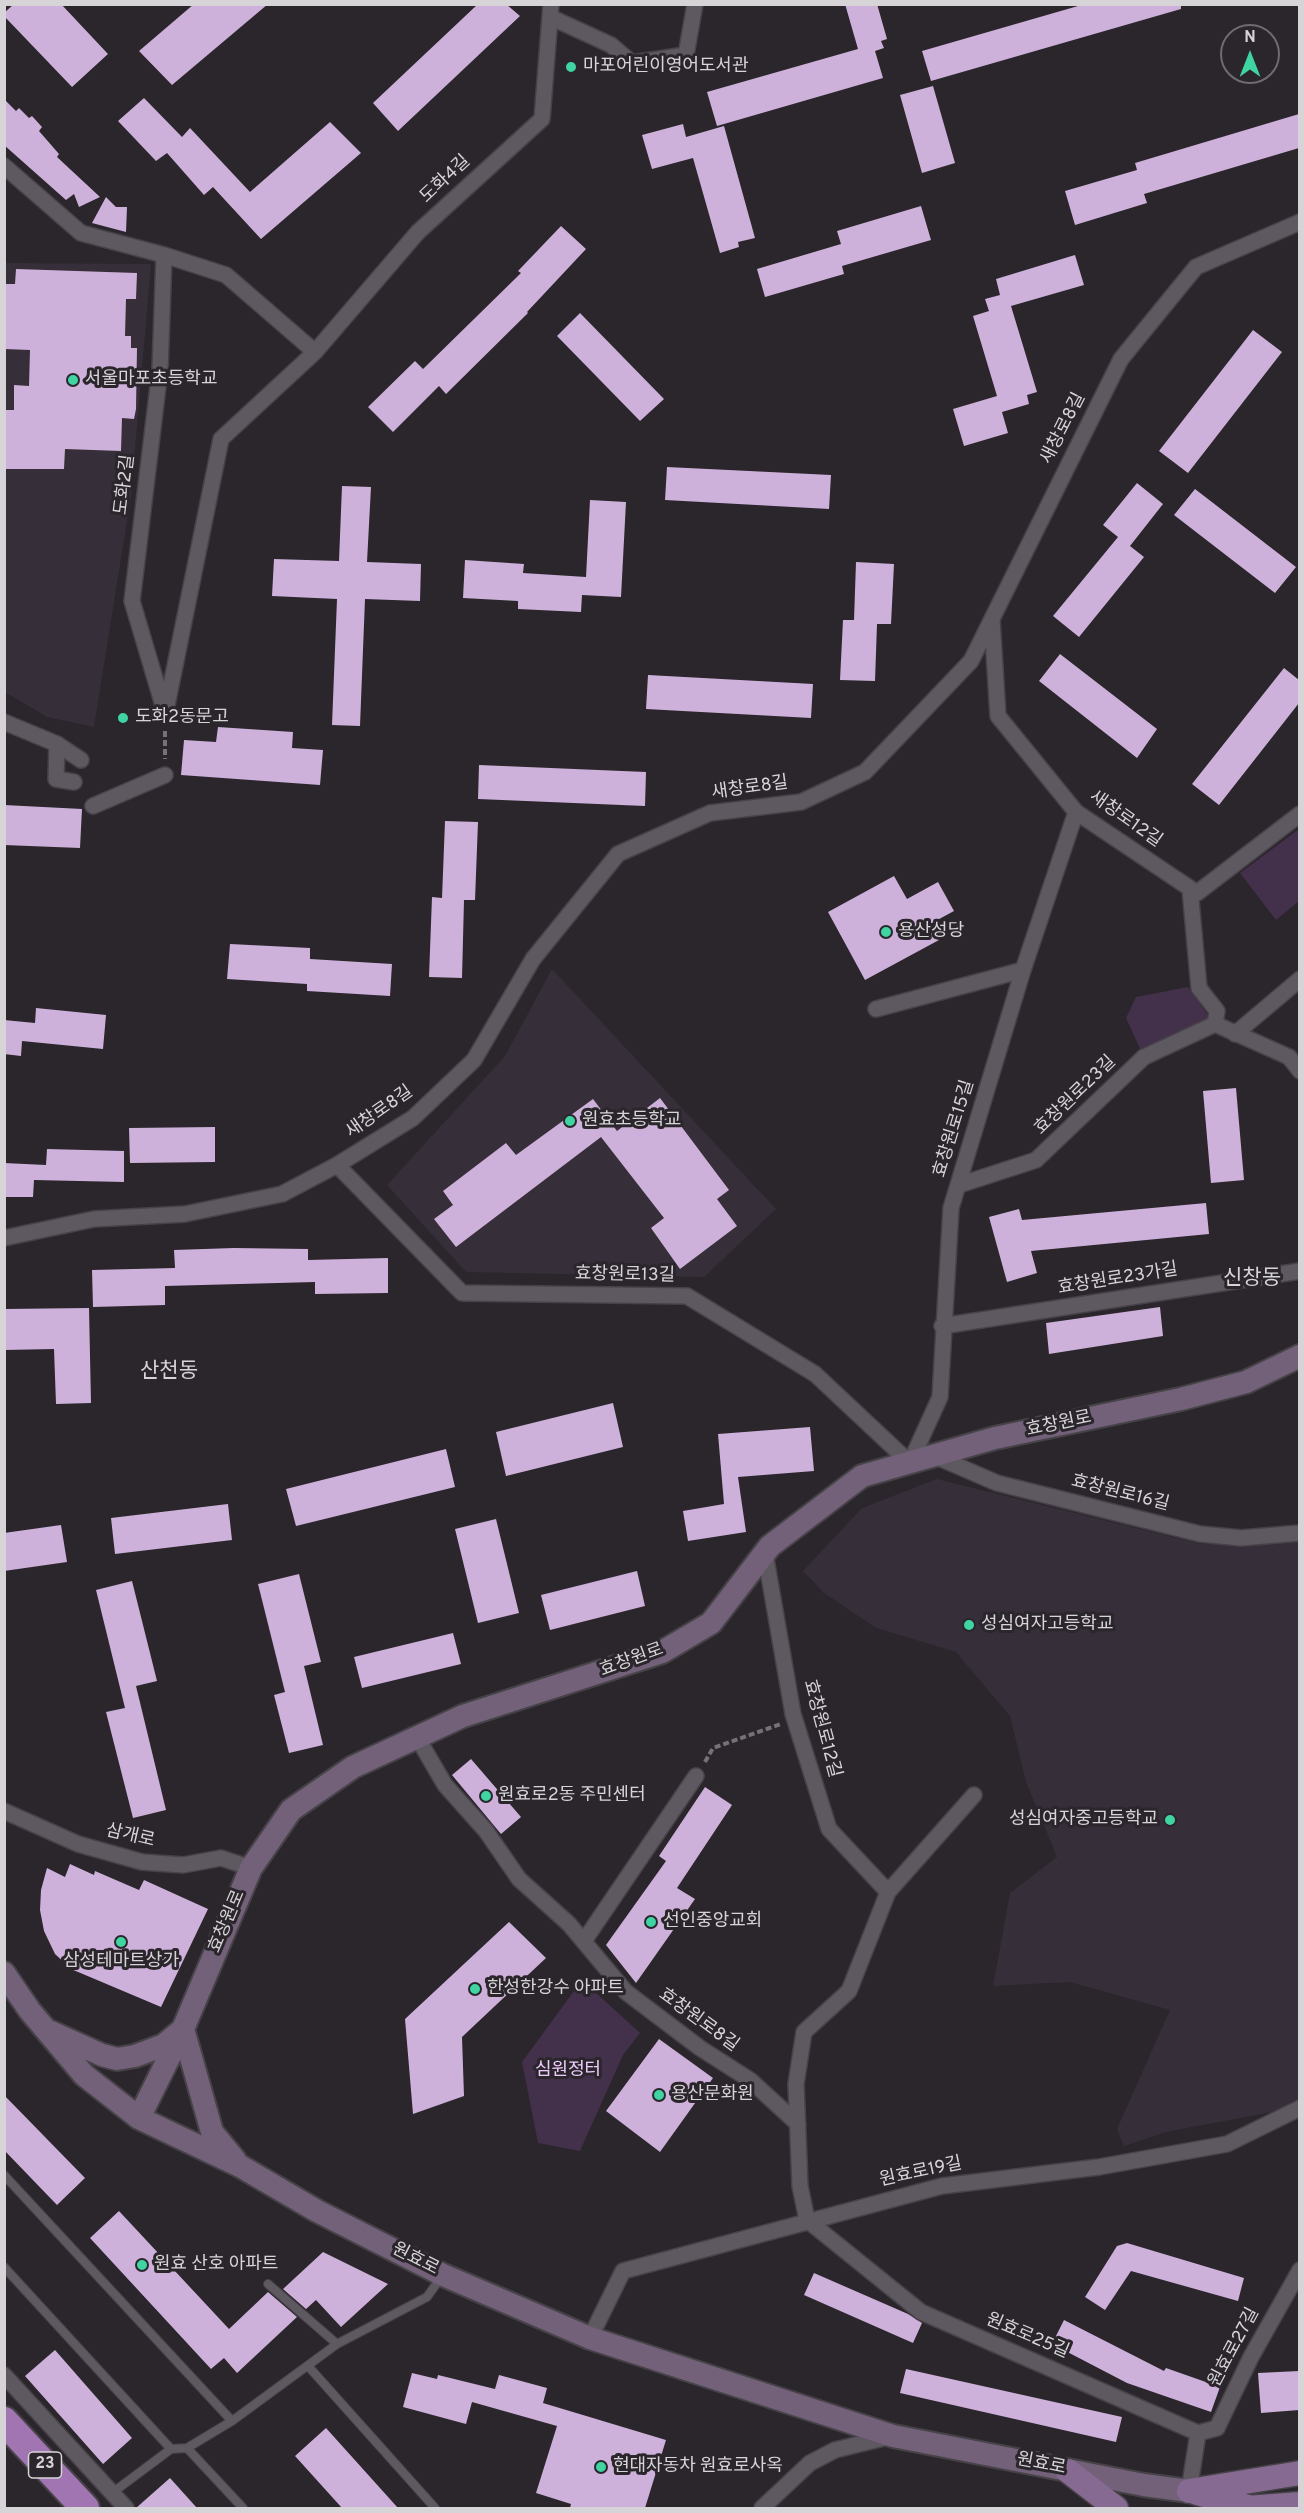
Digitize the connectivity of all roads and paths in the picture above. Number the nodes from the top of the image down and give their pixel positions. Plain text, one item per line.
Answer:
1 (695, 4) edge
2 (551, 10) edge
3 (4, 166) edge
4 (1299, 222) edge
5 (164, 255) junction
6 (315, 352) junction
7 (992, 617) junction
8 (165, 715) junction
9 (4, 722) edge
10 (57, 744) junction
11 (81, 760) dead end
12 (165, 775) joint
13 (74, 782) dead end
14 (93, 806) dead end
15 (1076, 812) junction
16 (1299, 814) edge
17 (1190, 889) junction
18 (1023, 969) junction
19 (1299, 979) edge
20 (876, 1009) dead end
21 (1215, 1024) junction
22 (1235, 1034) junction
23 (1299, 1071) edge
24 (337, 1165) junction
25 (959, 1185) junction
26 (4, 1238) edge
27 (1299, 1271) edge
28 (942, 1326) junction
29 (1299, 1356) edge
30 (937, 1456) junction
31 (910, 1463) junction
32 (1299, 1533) edge
33 (765, 1553) junction
34 (784, 1723) dead end
35 (417, 1737) junction
36 (696, 1776) joint
37 (974, 1795) dead end
38 (4, 1811) edge
39 (251, 1868) junction
40 (888, 1892) junction
41 (584, 1941) junction
42 (4, 1973) edge
43 (45, 2029) junction
44 (183, 2030) junction
45 (1299, 2108) edge
46 (139, 2118) junction
47 (798, 2124) junction
48 (240, 2166) junction
49 (4, 2175) edge
50 (807, 2220) junction
51 (4, 2267) edge
52 (1299, 2270) edge
53 (443, 2274) junction
54 (268, 2284) dead end
55 (590, 2338) junction
56 (337, 2344) junction
57 (308, 2366) junction
58 (4, 2375) edge
59 (4, 2421) edge
60 (232, 2421) junction
61 (1198, 2433) junction
62 (893, 2436) junction
63 (187, 2448) junction
64 (171, 2449) junction
65 (1068, 2471) junction
66 (1299, 2473) edge
67 (112, 2493) junction
68 (1187, 2500) edge
69 (1299, 2504) edge
70 (85, 2508) edge
71 (126, 2508) edge
72 (243, 2508) edge
73 (435, 2508) edge
74 (762, 2508) edge
75 (1116, 2508) edge
76 (1250, 2508) edge

1 - 2 street, 도화4길
2 - 6 street, 도화4길
3 - 5 street
4 - 7 street, 새창로8길
5 - 6 street
5 - 8 street, 도화2길
6 - 8 street, 도화4길
7 - 15 street, 새창로12길
7 - 24 street, 새창로8길
8 - 12 path
9 - 10 street
10 - 11 street
10 - 13 street
12 - 14 street
15 - 17 street, 새창로12길
15 - 18 street, 효창원로15길
16 - 17 street
17 - 21 street
18 - 20 street
18 - 25 street, 효창원로15길
19 - 22 street
21 - 22 street
21 - 25 street, 효창원로23길
22 - 23 street
24 - 26 street, 새창로8길
24 - 31 street, 효창원로13길
25 - 28 street, 효창원로15길
27 - 28 street, 효창원로23가길
28 - 31 street, 효창원로15길
29 - 30 main road, 효창원로
30 - 31 main road, 효창원로
30 - 32 street, 효창원로16길
31 - 33 main road, 효창원로
33 - 35 main road, 효창원로
33 - 40 street, 효창원로12길
34 - 36 path
35 - 39 main road, 효창원로
35 - 41 street, 효창원로8길
36 - 41 street
37 - 40 street
38 - 39 street, 삼개로
39 - 44 main road, 효창원로
40 - 47 street
41 - 47 street, 효창원로8길
42 - 43 main road, 원효로
43 - 44 main road
43 - 46 main road, 원효로
44 - 46 main road, 효창원로
44 - 48 main road
45 - 50 street, 원효로19길
46 - 48 main road, 원효로
47 - 50 street
48 - 53 main road, 원효로
49 - 60 lane
50 - 55 street, 원효로19길
50 - 61 street, 원효로25길
51 - 64 lane
52 - 61 street, 원효로27길
53 - 55 main road, 원효로
53 - 56 lane
54 - 56 lane
55 - 62 main road, 원효로
56 - 57 lane
57 - 60 lane
57 - 73 lane
58 - 67 street
59 - 70 highway, 23
60 - 63 lane
61 - 68 street
62 - 65 main road, 원효로
62 - 74 street, 원효로
63 - 64 lane
63 - 72 lane
64 - 67 lane
65 - 68 main road, 원효로
65 - 75 main road
66 - 68 main road, 원효로
67 - 71 street
68 - 76 main road, 원효로
69 - 76 main road

